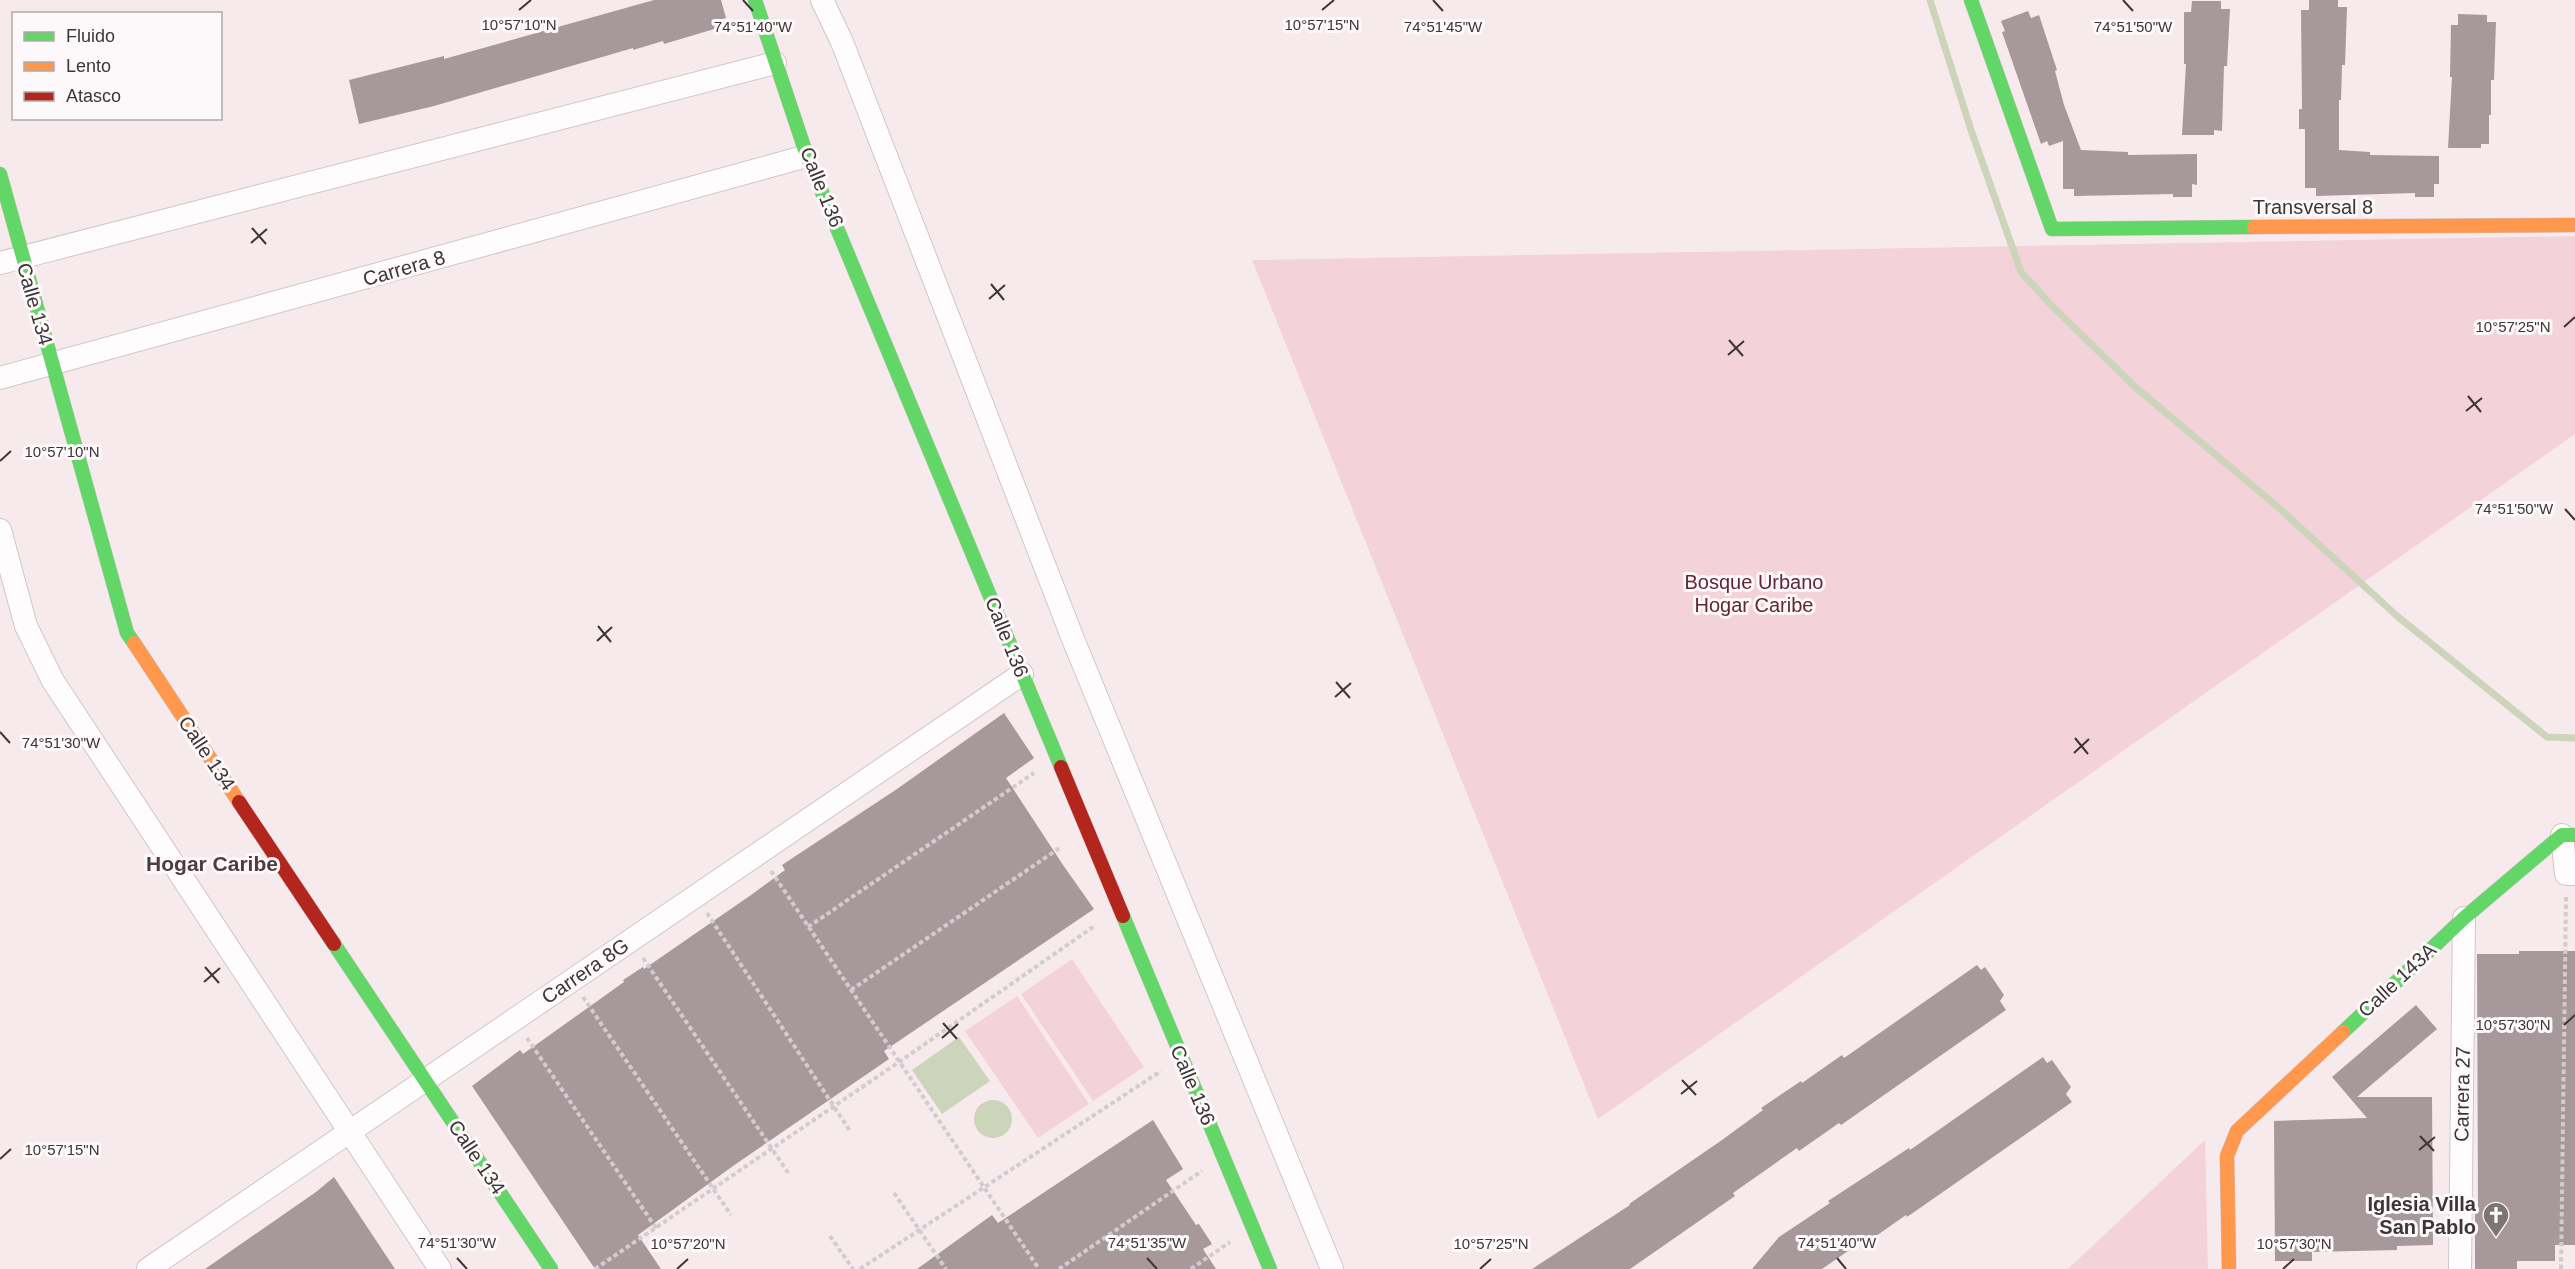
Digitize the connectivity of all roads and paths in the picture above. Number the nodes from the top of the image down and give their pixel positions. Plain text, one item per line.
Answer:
1 (755, 0) edge
2 (822, 0) edge
3 (1971, 0) edge
4 (775, 63) junction
5 (807, 156) junction
6 (0, 174) edge
7 (2575, 225) edge
8 (22, 257) junction
9 (0, 263) edge
10 (53, 365) junction
11 (0, 378) edge
12 (0, 530) edge
13 (1022, 674) junction
14 (1034, 773) dead end
15 (2569, 835) edge
16 (1061, 847) dead end
17 (765, 862) dead end
18 (2570, 874) edge
19 (702, 906) dead end
20 (2464, 918) junction
21 (1096, 925) dead end
22 (808, 927) junction
23 (638, 951) dead end
24 (851, 990) junction
25 (579, 991) dead end
26 (522, 1031) dead end
27 (899, 1062) junction
28 (1166, 1067) dead end
29 (425, 1079) junction
30 (834, 1105) junction
31 (350, 1130) junction
32 (850, 1131) dead end
33 (771, 1149) junction
34 (1206, 1168) dead end
35 (789, 1174) dead end
36 (983, 1186) junction
37 (712, 1189) junction
38 (894, 1193) dead end
39 (731, 1215) dead end
40 (656, 1228) junction
41 (919, 1229) junction
42 (830, 1236) dead end
43 (1235, 1239) dead end
44 (148, 1269) edge
45 (440, 1269) edge
46 (551, 1269) edge
47 (595, 1269) edge
48 (853, 1269) edge
49 (860, 1269) edge
50 (946, 1269) edge
51 (1039, 1269) edge
52 (1059, 1269) edge
53 (1191, 1269) edge
54 (1270, 1269) edge
55 (1332, 1269) edge
56 (2229, 1269) edge
57 (2460, 1269) edge
58 (2561, 1269) edge

1 - 4 street, Calle 136
2 - 55 street
3 - 7 street, Transversal 8
4 - 5 street, Calle 136
4 - 8 street
5 - 10 street, Carrera 8
5 - 13 street, Calle 136
6 - 8 street, Calle 134
8 - 9 street
8 - 10 street, Calle 134
10 - 11 street, Carrera 8
10 - 29 street, Calle 134
12 - 31 street
13 - 29 street, Carrera 8G
13 - 54 street, Calle 136
14 - 22 path
15 - 18 street, Calle 143A
15 - 20 street, Calle 143A
16 - 24 path
17 - 22 path
18 - 58 path
19 - 30 path
20 - 56 street, Calle 143A
20 - 57 street, Carrera 27
21 - 27 path
22 - 24 path
23 - 33 path
24 - 27 path
25 - 37 path
26 - 40 path
27 - 30 path
27 - 36 path
28 - 36 path
29 - 31 street, Carrera 8G
29 - 46 street, Calle 134
30 - 32 path
30 - 33 path
31 - 44 street, Carrera 8G
31 - 45 street
33 - 35 path
33 - 37 path
34 - 52 path
36 - 41 path
36 - 51 path
37 - 39 path
37 - 40 path
38 - 41 path
40 - 47 path
41 - 49 path
41 - 50 path
42 - 48 path
43 - 53 path

